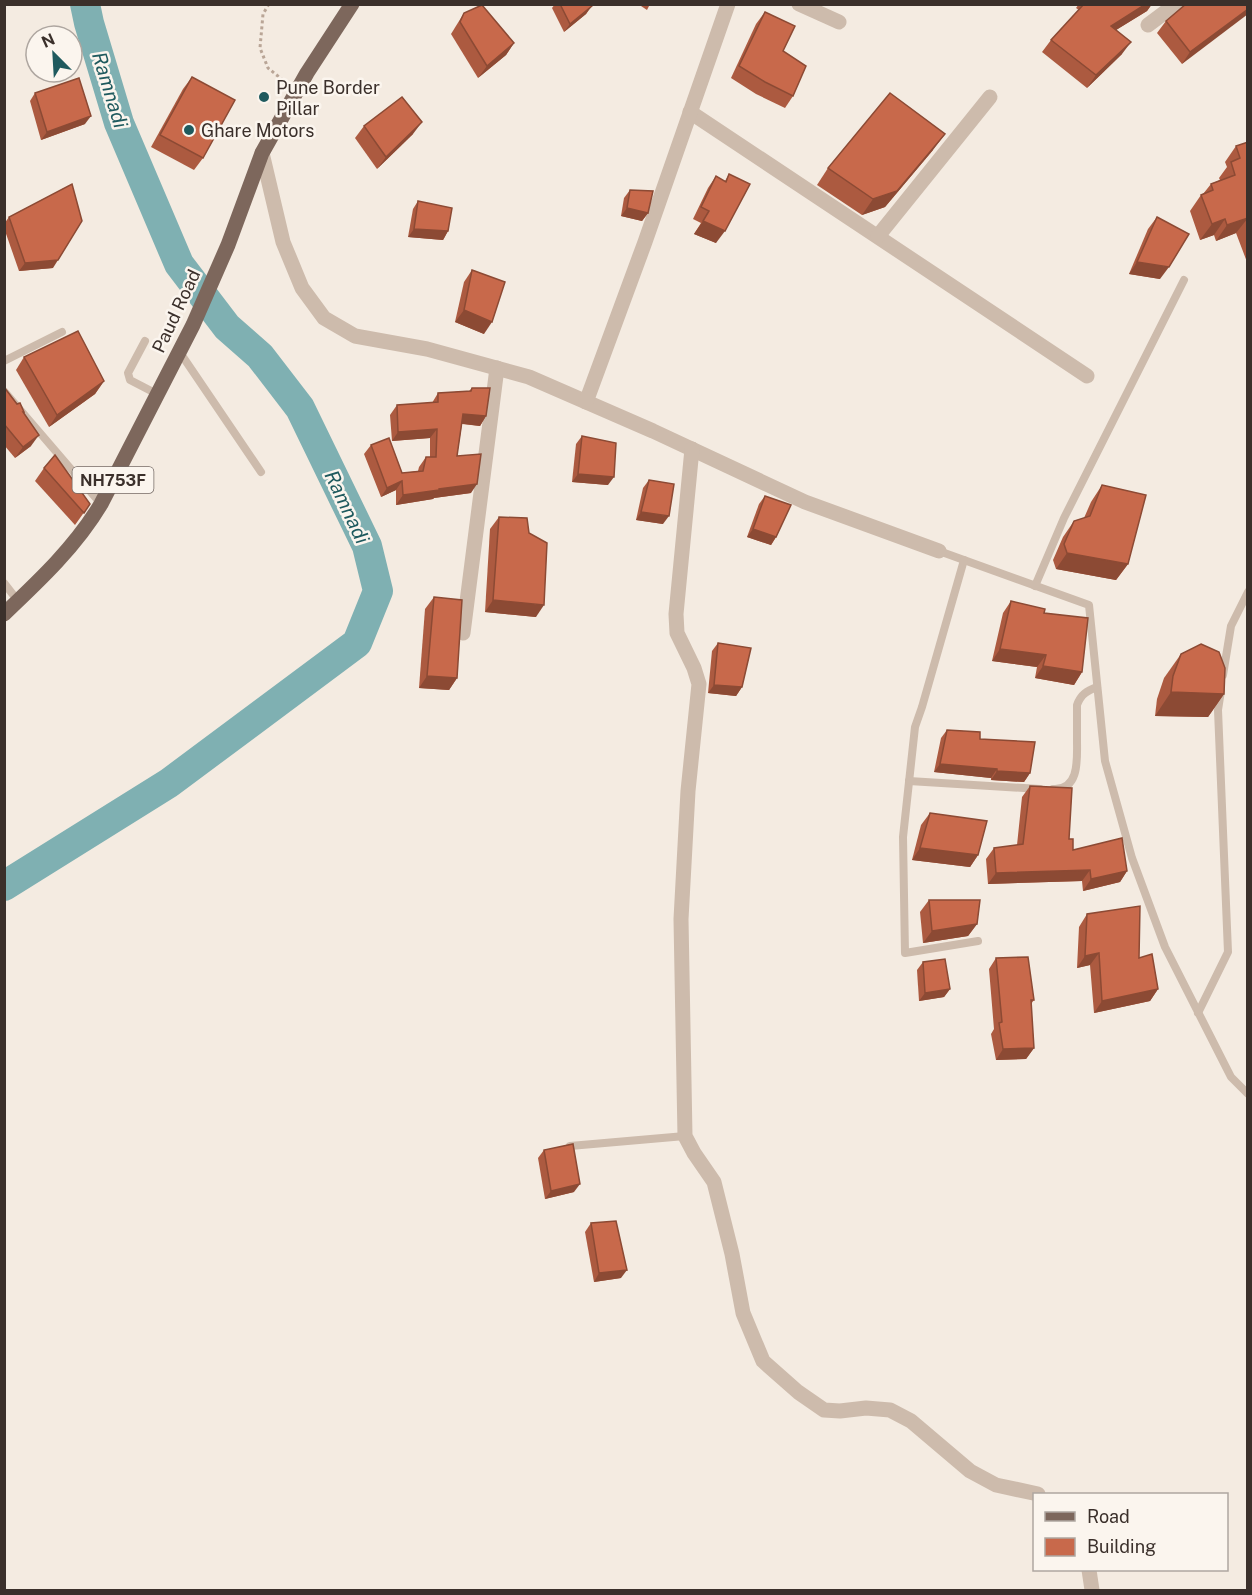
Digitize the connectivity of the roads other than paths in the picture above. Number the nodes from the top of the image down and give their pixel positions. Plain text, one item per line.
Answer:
1 (352, 4) edge
2 (728, 4) edge
3 (799, 4) edge
4 (1176, 4) edge
5 (839, 22) dead end
6 (1148, 26) dead end
7 (990, 97) dead end
8 (690, 112) junction
9 (262, 153) junction
10 (878, 236) junction
11 (1184, 280) dead end
12 (62, 332) dead end
13 (145, 341) dead end
14 (179, 351) junction
15 (4, 360) edge
16 (497, 368) junction
17 (1087, 376) dead end
18 (4, 391) edge
19 (157, 394) junction
20 (586, 402) junction
21 (692, 449) junction
22 (261, 472) dead end
23 (101, 504) junction
24 (939, 551) joint
25 (964, 560) junction
26 (4, 583) edge
27 (1035, 586) junction
28 (1248, 592) edge
29 (18, 601) junction
30 (4, 614) edge
31 (463, 633) edge
32 (1097, 687) junction
33 (909, 781) junction
34 (978, 941) dead end
35 (1198, 1013) junction
36 (1248, 1094) edge
37 (685, 1136) junction
38 (570, 1146) edge
39 (1033, 1493) edge
40 (1089, 1571) edge
41 (1092, 1590) edge

1 - 9 main road, Paud Road / NH753F
2 - 8 street
3 - 5 street
4 - 6 street
7 - 10 street
8 - 10 street
8 - 20 street
9 - 14 main road, Paud Road / NH753F
9 - 16 street
10 - 17 street
11 - 27 lane
12 - 15 lane
13 - 19 lane
14 - 19 main road, Paud Road / NH753F
14 - 22 lane
16 - 20 street
16 - 31 street
18 - 23 lane
19 - 23 main road, Paud Road / NH753F
20 - 21 street
21 - 24 street
21 - 37 street
23 - 29 main road, Paud Road / NH753F
24 - 25 lane
25 - 27 lane
25 - 33 lane
26 - 29 lane
27 - 32 lane
28 - 35 lane
29 - 30 main road, Paud Road / NH753F
32 - 33 lane
32 - 35 lane
33 - 34 lane
35 - 36 lane
37 - 38 lane
37 - 39 street
40 - 41 street

